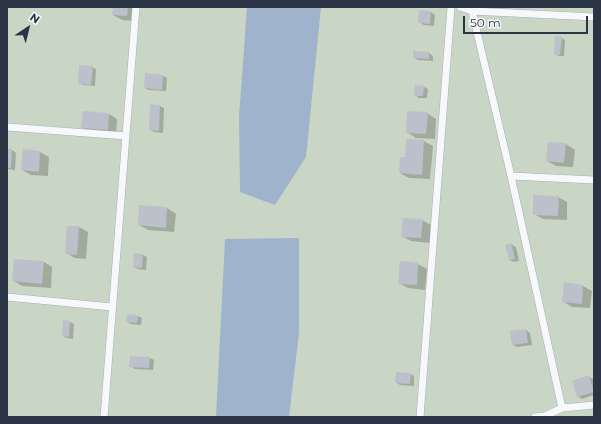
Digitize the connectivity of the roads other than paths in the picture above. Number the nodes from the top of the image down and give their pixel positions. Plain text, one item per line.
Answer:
1 (136, 7) edge
2 (450, 7) edge
3 (460, 7) edge
4 (472, 11) junction
5 (594, 17) edge
6 (7, 127) edge
7 (126, 136) junction
8 (511, 176) junction
9 (594, 180) edge
10 (7, 297) edge
11 (112, 307) junction
12 (594, 405) edge
13 (562, 408) junction
14 (104, 417) edge
15 (420, 417) edge
16 (535, 417) edge

1 - 7 lane
2 - 15 lane
3 - 4 lane
4 - 5 lane
4 - 8 lane
6 - 7 lane
7 - 11 lane
8 - 9 lane
8 - 13 lane
10 - 11 lane
11 - 14 lane
12 - 13 lane
13 - 16 lane

